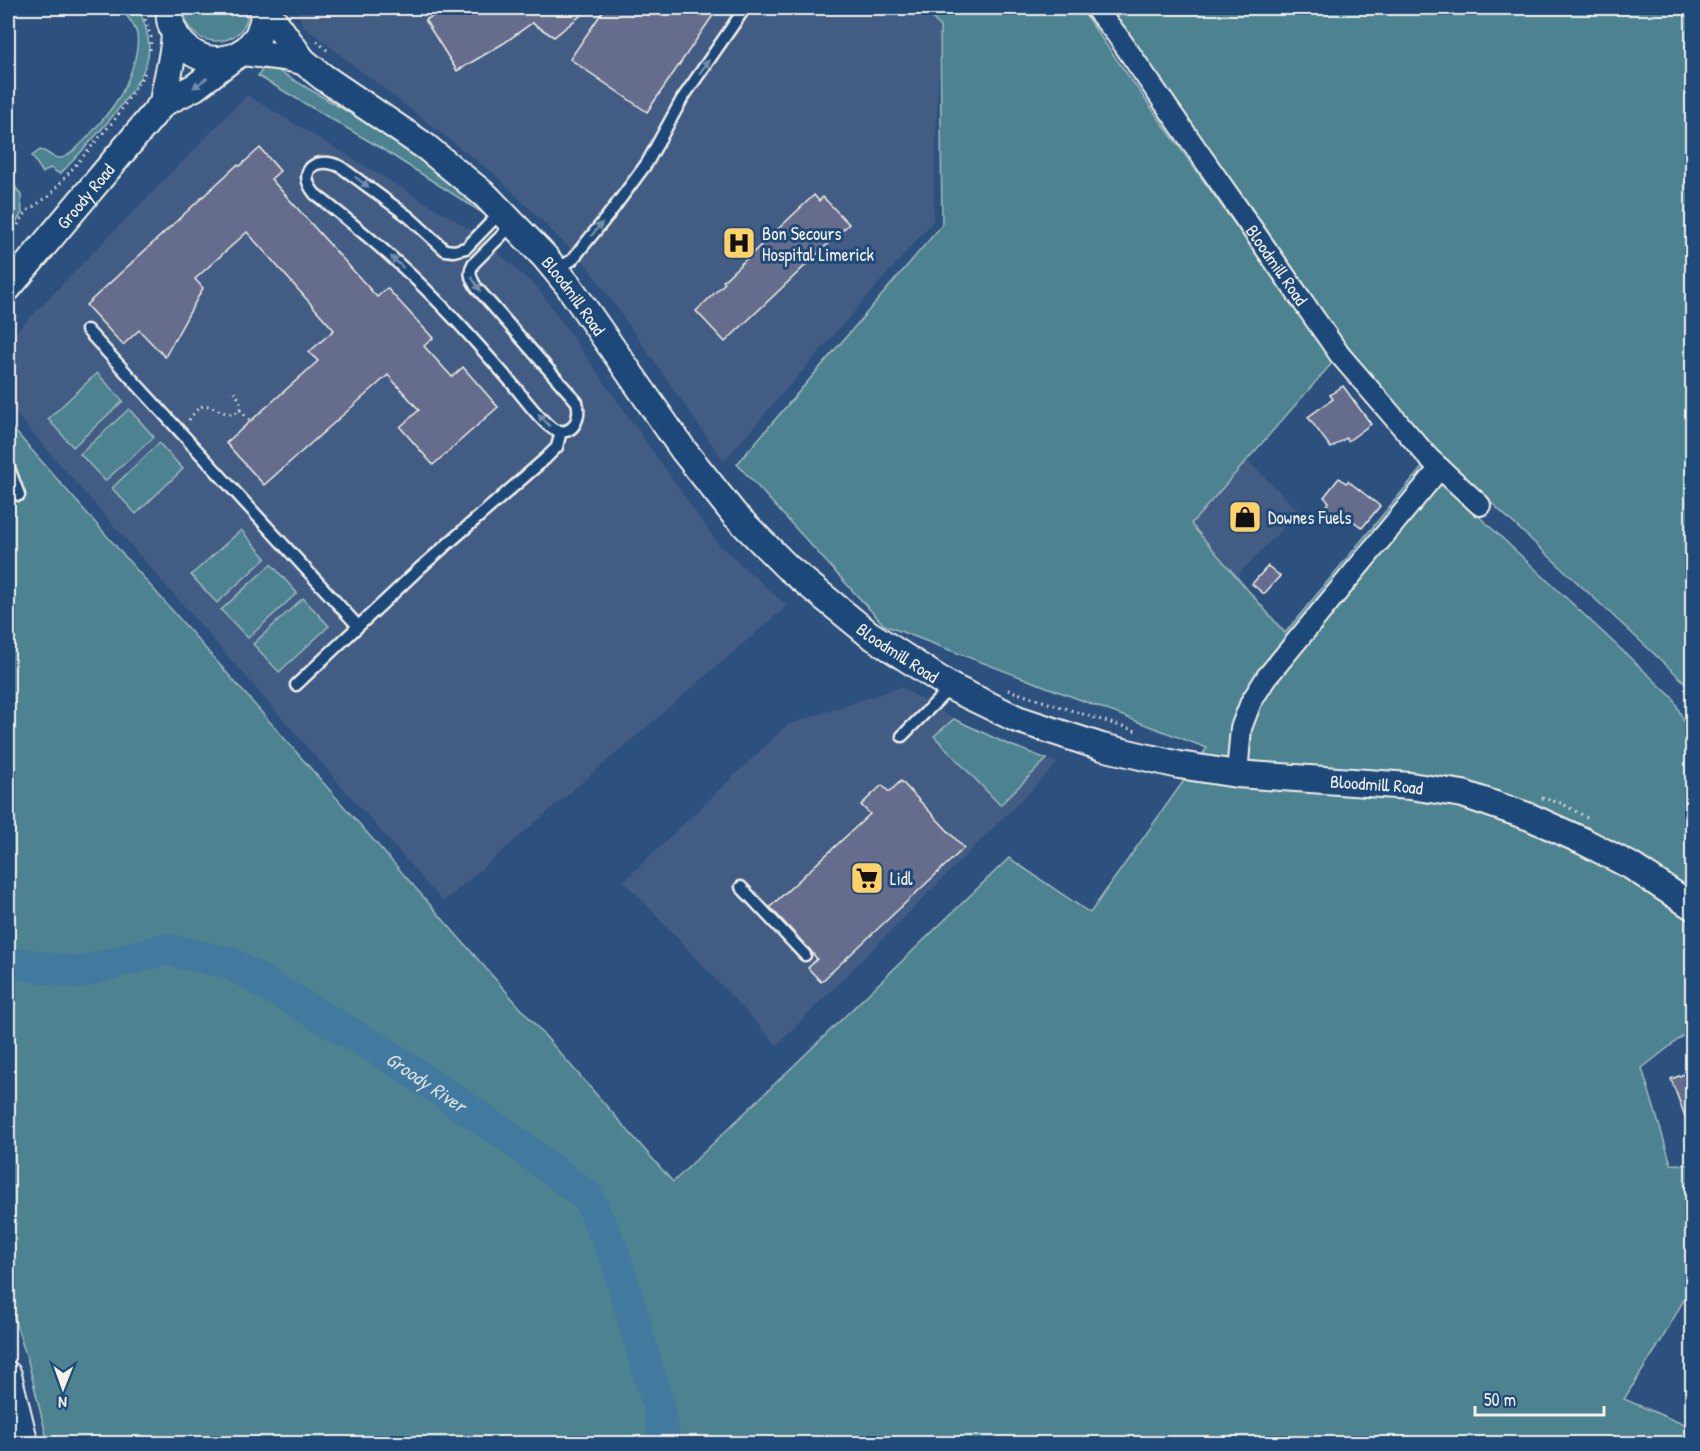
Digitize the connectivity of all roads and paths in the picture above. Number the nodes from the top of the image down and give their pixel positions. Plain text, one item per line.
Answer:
1 (141, 8) edge
2 (264, 8) edge
3 (745, 8) edge
4 (1095, 8) edge
5 (170, 15) edge
6 (310, 51) junction
7 (238, 54) junction
8 (332, 55) dead end
9 (150, 56) dead end
10 (149, 65) dead end
11 (163, 103) junction
12 (507, 218) junction
13 (8, 240) edge
14 (556, 270) junction
15 (8, 288) edge
16 (87, 330) dead end
17 (231, 389) dead end
18 (240, 410) junction
19 (166, 417) junction
20 (250, 422) dead end
21 (561, 431) junction
22 (8, 465) edge
23 (1440, 468) junction
24 (19, 495) dead end
25 (1480, 505) dead end
26 (358, 626) junction
27 (296, 685) dead end
28 (951, 687) junction
29 (1009, 690) dead end
30 (1145, 734) dead end
31 (902, 736) dead end
32 (1237, 774) junction
33 (1538, 797) dead end
34 (1591, 819) dead end
35 (741, 886) dead end
36 (1692, 906) edge
37 (805, 955) dead end
38 (8, 1375) edge
39 (25, 1443) edge

1 - 9 path
2 - 6 street
2 - 7 street
14 -> 3 lane
4 - 23 street, Bloodmill Road
5 - 7 street
5 - 11 street
6 - 7 street
6 - 8 path
6 - 12 street, Bloodmill Road
7 -> 11 street
10 - 13 path
11 - 15 street, Groody Road
12 - 14 street, Bloodmill Road
12 -> 21 lane
21 -> 12 lane
14 - 28 street, Bloodmill Road
16 - 19 lane
17 - 18 path
18 - 19 path
18 - 20 path
19 - 26 lane
21 - 26 lane
22 - 24 lane
23 - 25 street, Bloodmill Road
23 - 32 street
26 - 27 lane
28 - 31 lane
28 - 32 street, Bloodmill Road
29 - 30 path
32 - 36 street, Bloodmill Road
33 - 34 path
35 - 37 lane
38 - 39 street

